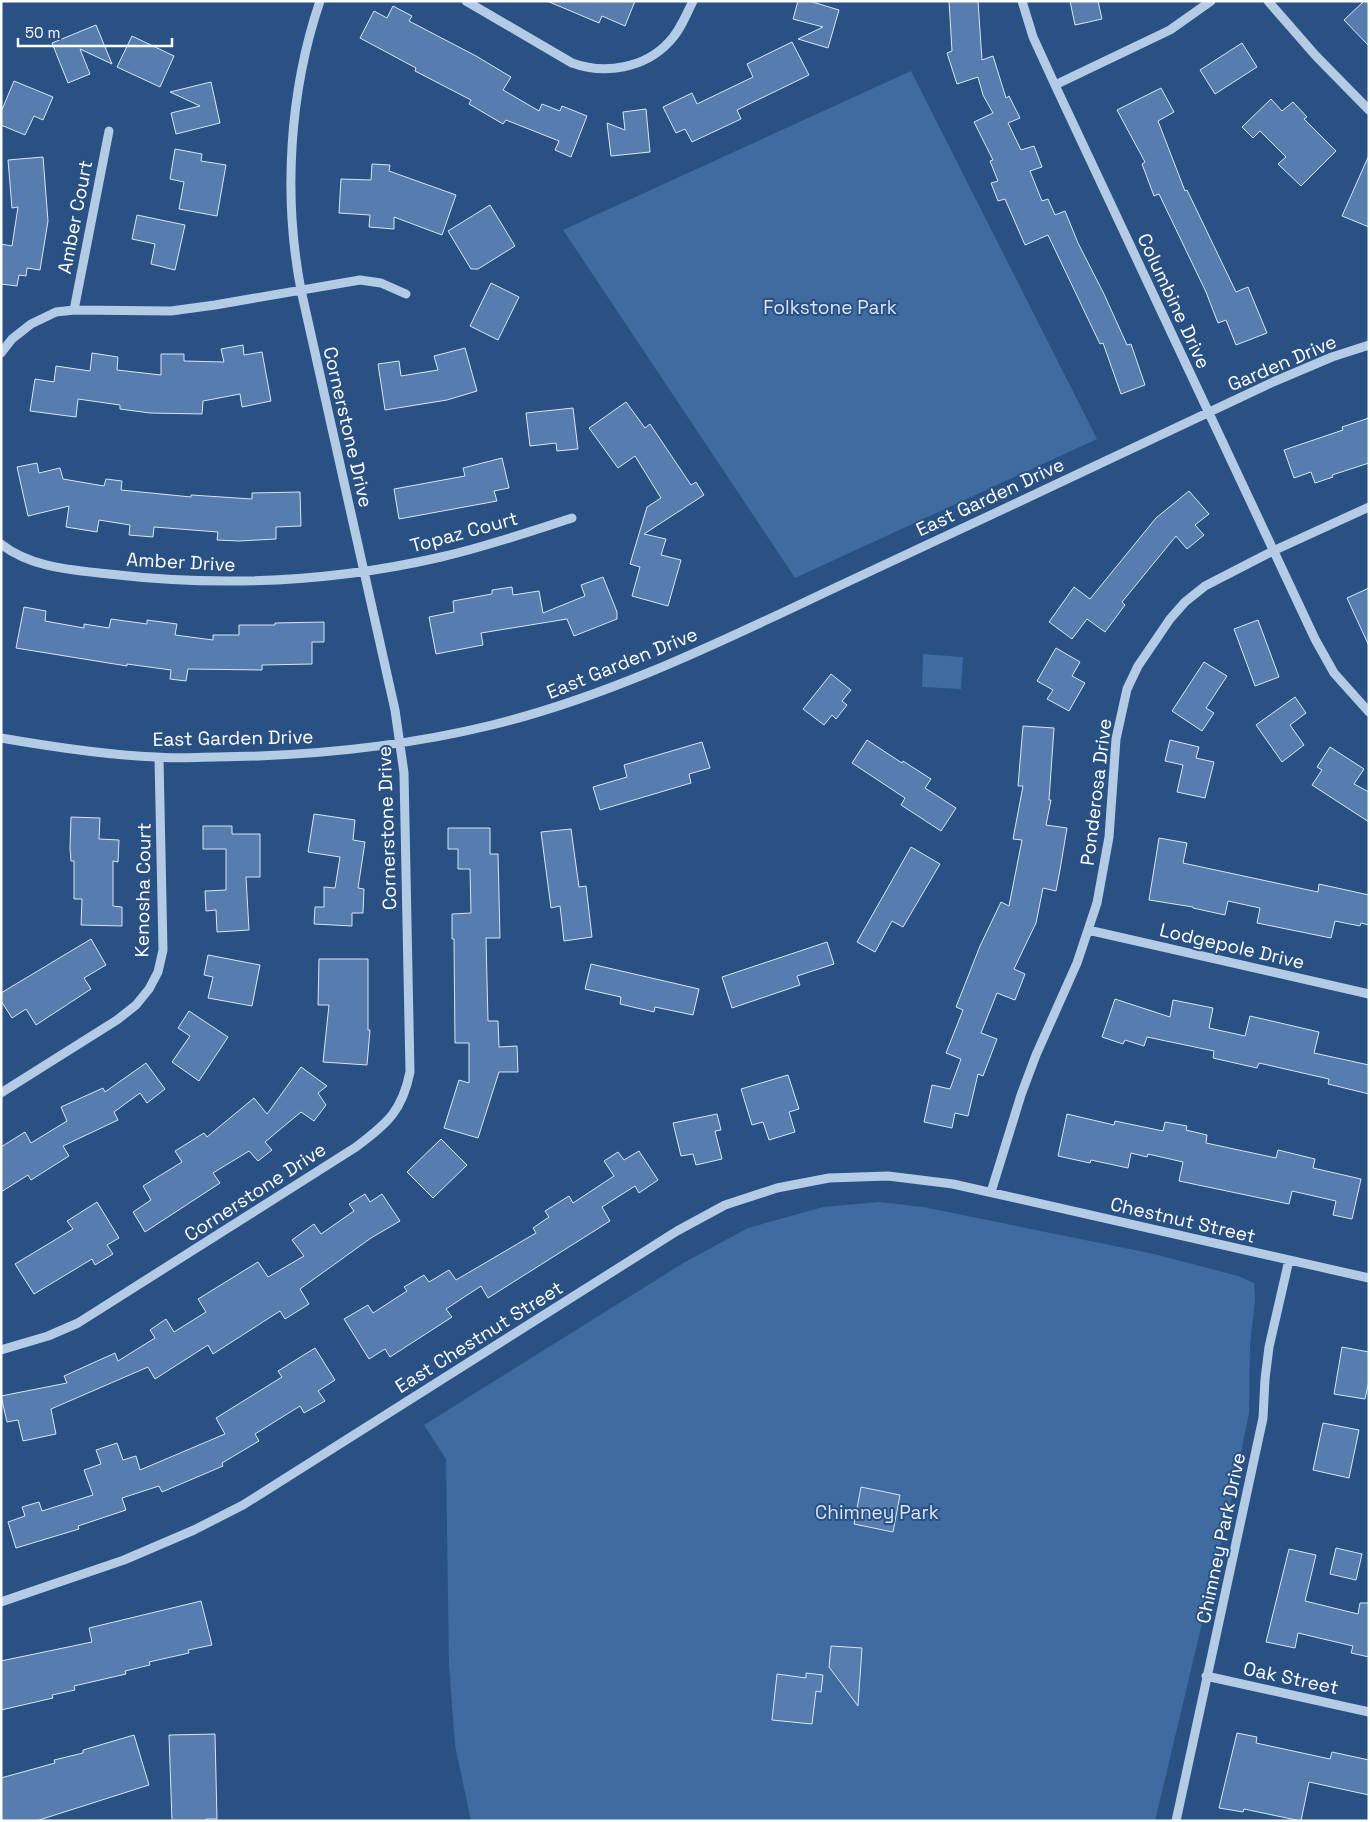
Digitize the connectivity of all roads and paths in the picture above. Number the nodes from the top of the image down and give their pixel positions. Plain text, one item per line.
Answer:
1 (320, 1) edge
2 (466, 1) edge
3 (693, 1) edge
4 (1022, 1) edge
5 (1211, 1) edge
6 (1268, 1) edge
7 (1055, 85) junction
8 (1369, 110) edge
9 (109, 131) dead end
10 (301, 290) junction
11 (406, 294) dead end
12 (74, 310) junction
13 (1369, 345) edge
14 (1, 353) edge
15 (1208, 413) junction
16 (1369, 507) edge
17 (572, 518) dead end
18 (1, 544) edge
19 (1273, 551) junction
20 (364, 572) junction
21 (1369, 712) edge
22 (1, 738) edge
23 (401, 743) junction
24 (159, 758) junction
25 (1088, 930) junction
26 (1369, 994) edge
27 (1, 1093) edge
28 (991, 1192) junction
29 (1289, 1260) junction
30 (1369, 1278) edge
31 (1, 1350) edge
32 (1, 1602) edge
33 (1206, 1676) junction
34 (1369, 1712) edge
35 (1176, 1821) edge

1 - 10 street, Cornerstone Drive
2 - 3 street
4 - 7 street, Columbine Drive
5 - 7 street
6 - 8 street
7 - 15 street, Columbine Drive
9 - 12 street, Amber Court
10 - 11 street
10 - 12 street
10 - 20 street, Cornerstone Drive
12 - 14 street
13 - 15 street, Garden Drive
15 - 19 street, Columbine Drive
15 - 23 street, East Garden Drive
16 - 19 street, Ponderosa Drive
17 - 20 street, Topaz Court
18 - 20 street, Amber Drive
19 - 21 street, Columbine Drive
19 - 25 street, Ponderosa Drive
20 - 23 street, Cornerstone Drive
22 - 24 street, East Garden Drive
23 - 24 street, East Garden Drive
23 - 31 street, Cornerstone Drive
24 - 27 street, Kenosha Court
25 - 26 street, Lodgepole Drive
25 - 28 street, Ponderosa Drive
28 - 29 street, Chestnut Street
28 - 32 street, East Chestnut Street
29 - 30 street, Chestnut Street
29 - 33 street, Chimney Park Drive
33 - 34 street, Oak Street
33 - 35 street, Chimney Park Drive

